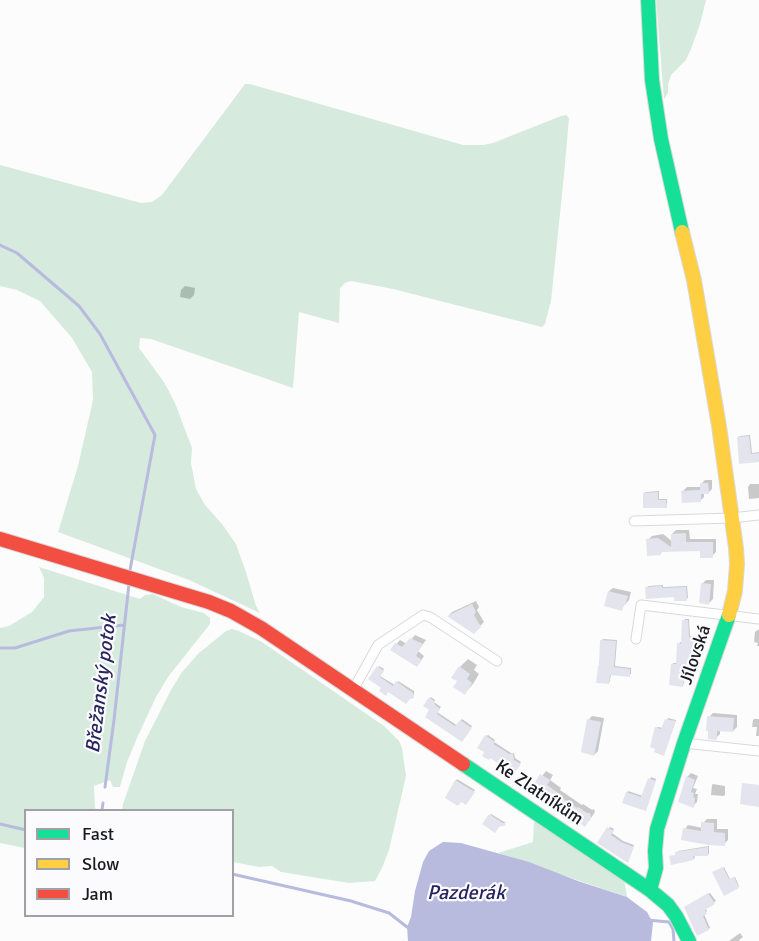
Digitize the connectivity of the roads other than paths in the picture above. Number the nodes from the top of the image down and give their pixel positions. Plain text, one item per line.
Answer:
1 (648, 0) edge
2 (759, 515) edge
3 (731, 518) junction
4 (634, 521) dead end
5 (0, 539) edge
6 (729, 615) junction
7 (759, 619) edge
8 (636, 639) dead end
9 (497, 661) dead end
10 (353, 690) junction
11 (684, 743) junction
12 (759, 751) edge
13 (650, 890) junction
14 (688, 941) edge

1 - 3 street, Jílovská
2 - 3 street
3 - 4 street
3 - 6 street, Jílovská
5 - 10 street, Ke Zlatníkům
6 - 7 street
6 - 8 street
6 - 11 street, Jílovská
9 - 10 street
10 - 13 street, Ke Zlatníkům
11 - 12 street
11 - 13 street, Jílovská
13 - 14 street, Ke Zlatníkům

